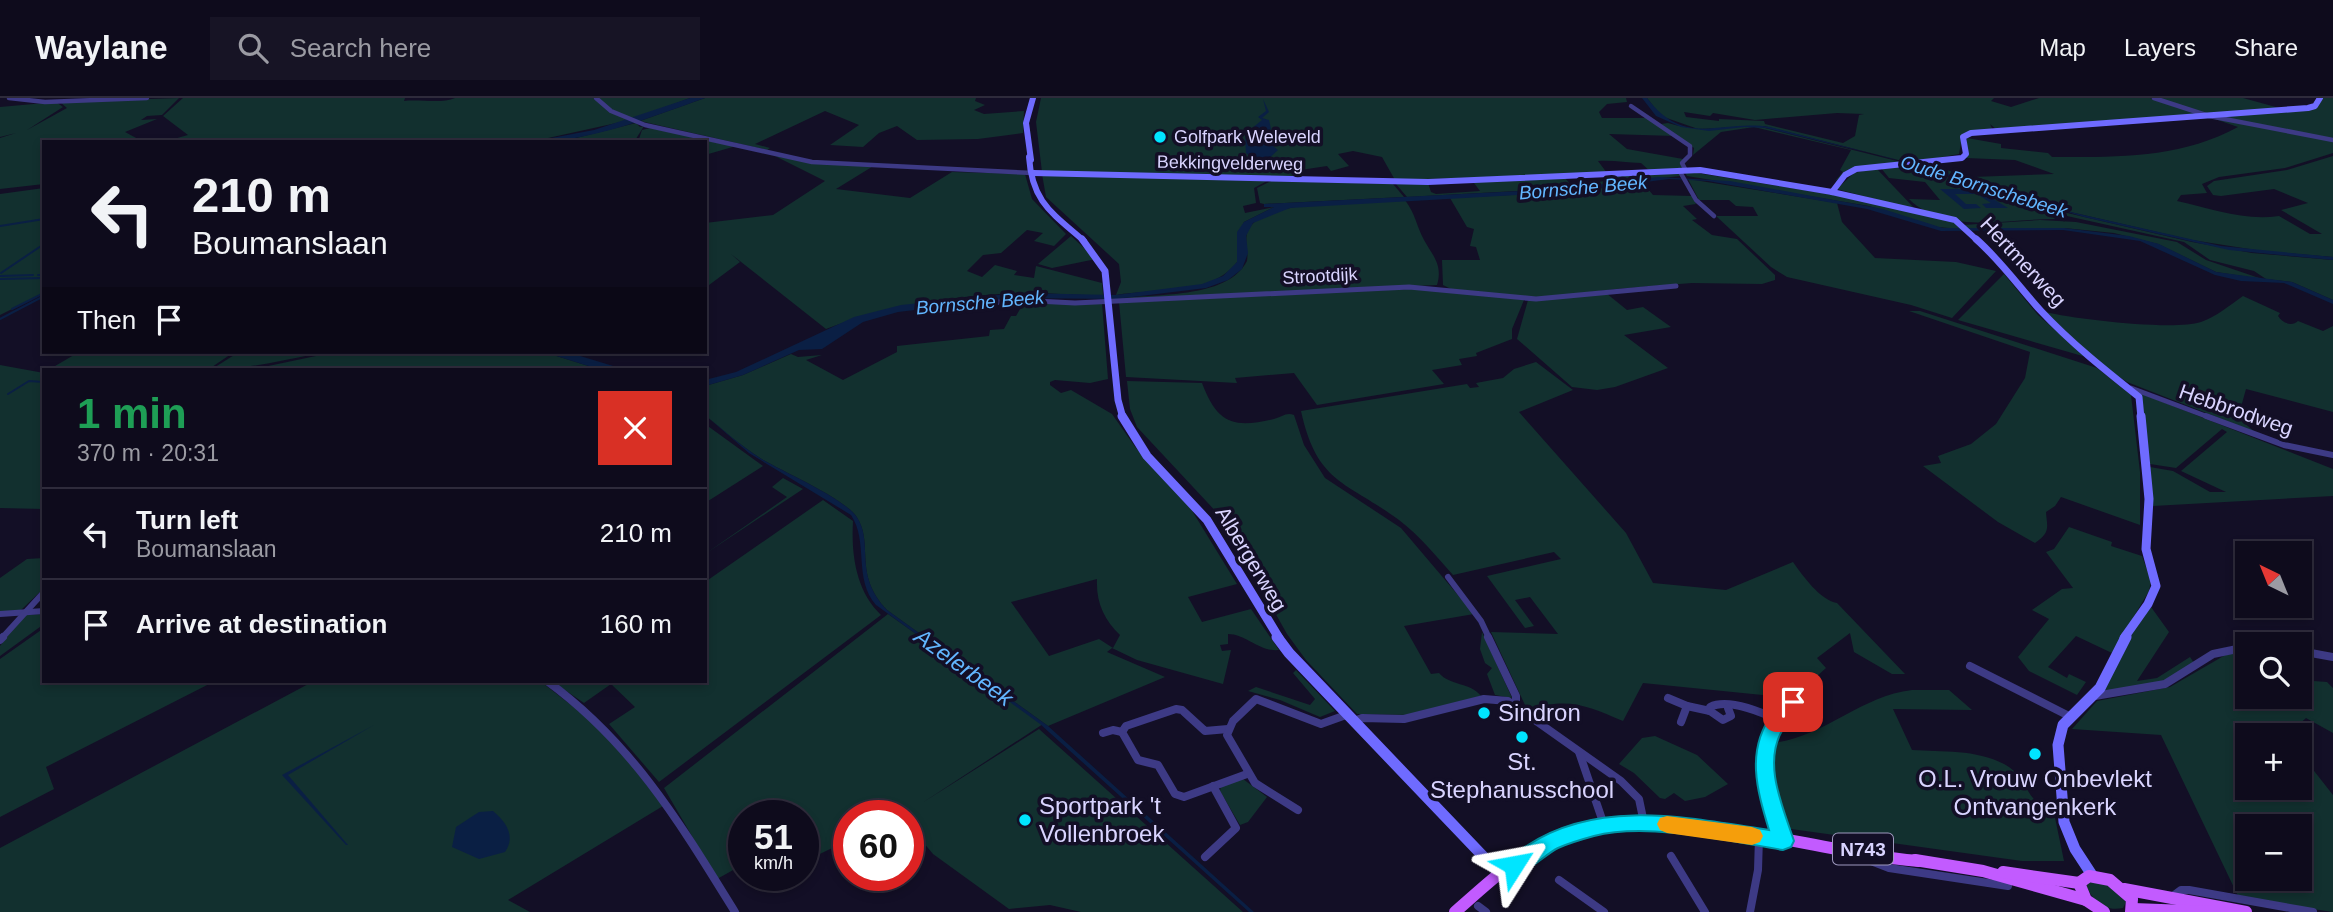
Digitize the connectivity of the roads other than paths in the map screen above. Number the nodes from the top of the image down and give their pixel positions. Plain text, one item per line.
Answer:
1 (9, 98) edge
2 (146, 98) edge
3 (596, 98) edge
4 (1032, 98) edge
5 (2154, 98) edge
6 (2320, 98) edge
7 (1631, 106) dead end
8 (2209, 116) junction
9 (2333, 140) edge
10 (1032, 173) junction
11 (1683, 173) junction
12 (1832, 192) junction
13 (1714, 216) dead end
14 (1676, 286) dead end
15 (1107, 299) junction
16 (964, 306) dead end
17 (2131, 388) junction
18 (2333, 455) edge
19 (1448, 577) dead end
20 (42, 594) edge
21 (42, 611) edge
22 (23, 612) junction
23 (0, 614) edge
24 (0, 640) edge
25 (2235, 649) edge
26 (2312, 653) edge
27 (2333, 657) edge
28 (1970, 666) dead end
29 (550, 683) edge
30 (2092, 696) junction
31 (1668, 698) dead end
32 (1793, 702) dead end
33 (1516, 705) junction
34 (1687, 705) junction
35 (2069, 716) junction
36 (1349, 718) junction
37 (1778, 720) junction
38 (1681, 722) dead end
39 (1228, 729) junction
40 (1122, 732) junction
41 (1103, 733) dead end
42 (1578, 750) junction
43 (1247, 774) junction
44 (1213, 786) junction
45 (1298, 810) dead end
46 (1644, 823) junction
47 (1604, 825) junction
48 (1759, 837) junction
49 (1783, 841) junction
50 (1807, 845) junction
51 (1857, 854) junction
52 (1671, 856) dead end
53 (1205, 857) dead end
54 (1919, 861) junction
55 (1946, 871) junction
56 (1983, 871) junction
57 (1501, 875) junction
58 (2092, 875) junction
59 (1559, 880) dead end
60 (2079, 883) junction
61 (2008, 886) dead end
62 (2124, 889) junction
63 (2086, 900) junction
64 (2178, 906) edge
65 (2132, 910) edge
66 (735, 912) edge
67 (1455, 912) edge
68 (1604, 912) edge
69 (1705, 912) edge
70 (1750, 912) edge
71 (2104, 912) edge
72 (2215, 912) edge
73 (2246, 912) edge
74 (2313, 912) edge

1 - 2 street
3 - 10 street, Bekkingvelderweg
4 - 10 street, Albergerweg
5 - 8 street
6 - 8 street
7 - 11 street
8 - 9 street
8 - 12 street
10 - 11 street, Bekkingvelderweg
10 - 15 street, Albergerweg
11 - 12 street, Bekkingvelderweg
11 - 13 street
12 - 17 street, Hertmerweg
14 - 15 street, Strootdijk
15 - 16 street, Strootdijk
15 - 36 street, Albergerweg
17 - 18 street, Hebbrodweg
17 - 30 street
19 - 33 street
20 - 22 street
21 - 22 street
22 - 23 street
22 - 24 street
25 - 30 street
26 - 27 street
28 - 35 street
29 - 66 street
30 - 35 street
31 - 34 street
32 - 37 street
33 - 36 street
33 - 42 street
34 - 37 street
34 - 38 street
35 - 58 street
36 - 39 street
36 - 57 street, Albergerweg
37 - 49 street
39 - 40 street
39 - 43 street
40 - 41 street
40 - 44 street
42 - 46 street
42 - 47 street
43 - 44 street
43 - 45 street
44 - 53 street
46 - 47 main road, N743
46 - 48 main road, N743
47 - 57 main road, N743
48 - 49 main road, N743
48 - 70 street
49 - 50 main road, N743
50 - 51 main road, N743
50 - 54 main road, N743
51 - 54 main road, N743
51 - 55 street
52 - 69 street
54 - 55 main road, N743
55 - 56 main road, N743
55 - 61 street
56 - 60 main road, N743
56 - 63 main road, N743
57 - 67 main road, N743
58 - 60 main road
58 - 62 main road
59 - 68 street
60 - 63 main road
62 - 64 main road
62 - 65 main road
63 - 71 main road, N743
64 - 65 main road
64 - 72 main road
64 - 73 main road
64 - 74 street

